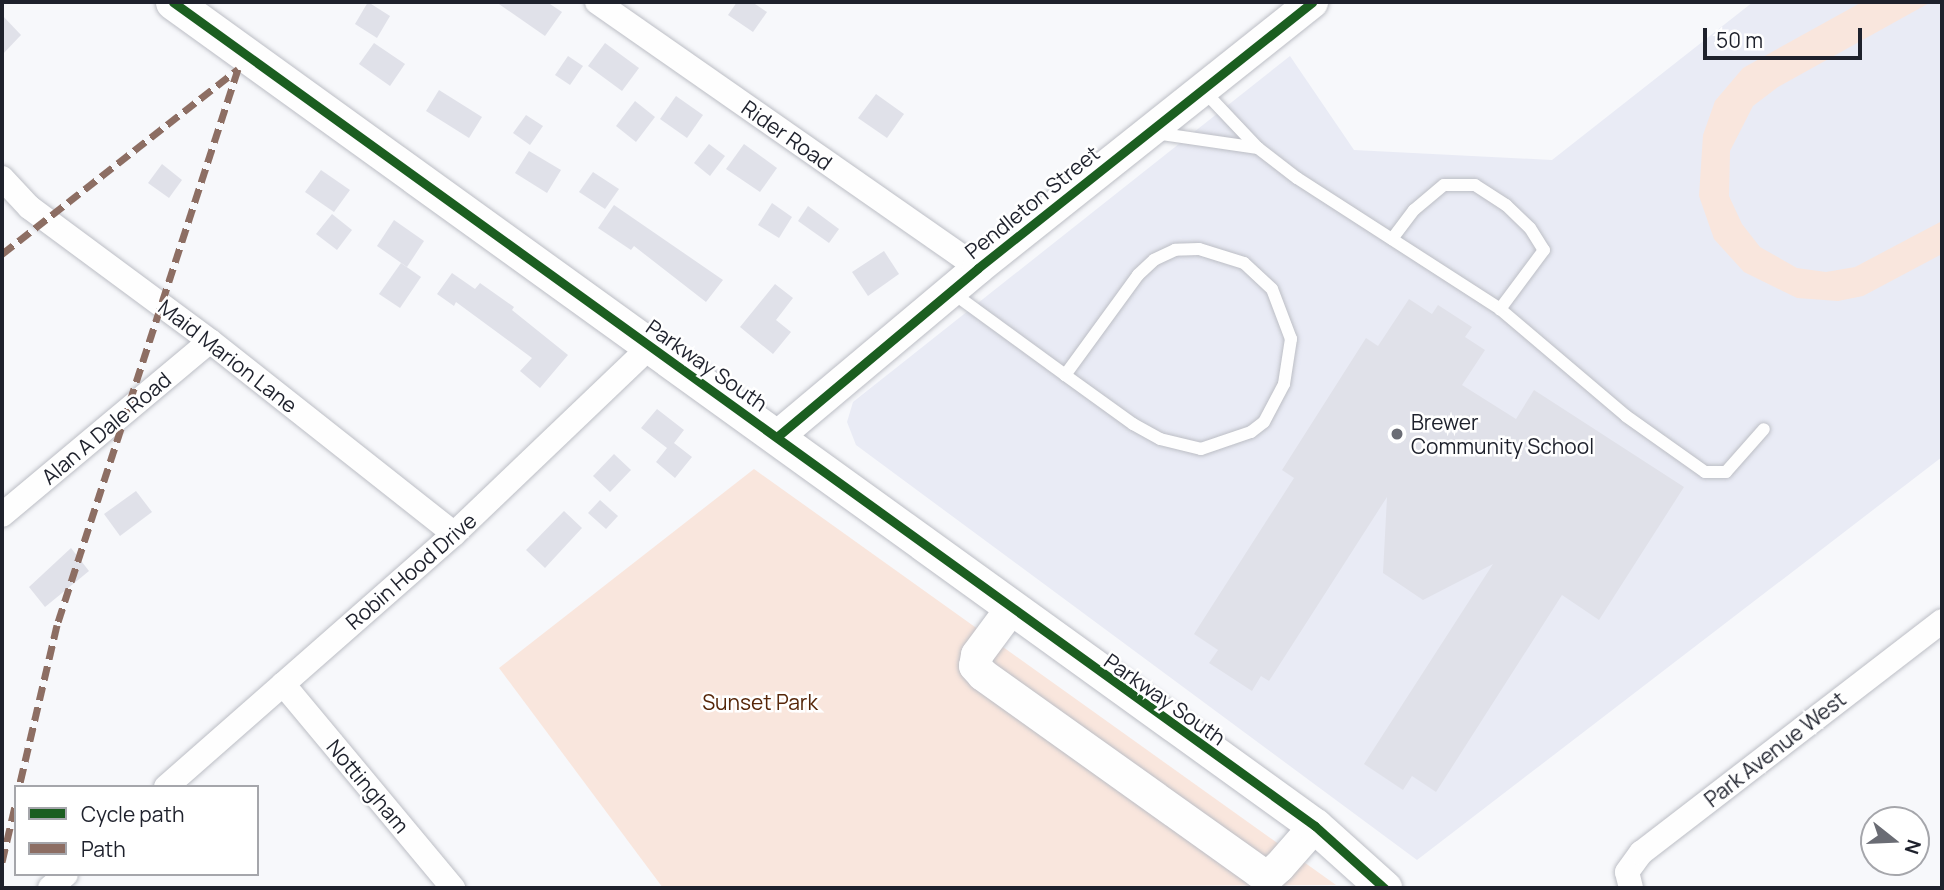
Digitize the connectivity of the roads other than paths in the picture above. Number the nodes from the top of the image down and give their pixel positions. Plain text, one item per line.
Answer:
1 (173, 2) edge
2 (597, 2) edge
3 (1312, 2) edge
4 (1202, 89) junction
5 (1148, 132) junction
6 (1258, 148) junction
7 (2, 178) edge
8 (1392, 239) junction
9 (978, 268) junction
10 (950, 291) junction
11 (1500, 309) junction
12 (210, 341) junction
13 (650, 347) junction
14 (1065, 375) junction
15 (1764, 429) dead end
16 (778, 436) junction
17 (2, 515) edge
18 (454, 534) junction
19 (1011, 609) junction
20 (1942, 621) edge
21 (283, 684) junction
22 (168, 785) edge
23 (1315, 826) junction
24 (64, 876) edge
25 (50, 888) edge
26 (453, 888) edge
27 (1384, 888) edge
28 (1632, 888) edge

1 - 13 main road, Parkway South
2 - 9 street, Rider Road
3 - 4 street, Pendleton Street
4 - 5 street, Pendleton Street
4 - 6 lane
5 - 6 lane
5 - 9 street, Pendleton Street
6 - 8 lane
7 - 12 street, Maid Marion Lane
8 - 11 lane
8 - 11 lane
9 - 10 street, Pendleton Street
10 - 14 lane
10 - 16 street, Pendleton Street
11 - 15 lane
12 - 17 street, Alan A Dale Road
12 - 18 street, Maid Marion Lane
13 - 16 main road, Parkway South
13 - 18 street, Robin Hood Drive
14 - 14 lane
16 - 19 main road, Parkway South
18 - 21 street, Robin Hood Drive
19 - 23 main road, Parkway South
19 - 23 street
20 - 28 street, Park Avenue West
21 - 22 street, Robin Hood Drive
21 - 26 street, Nottingham
23 - 27 main road, Parkway South
24 - 25 street

